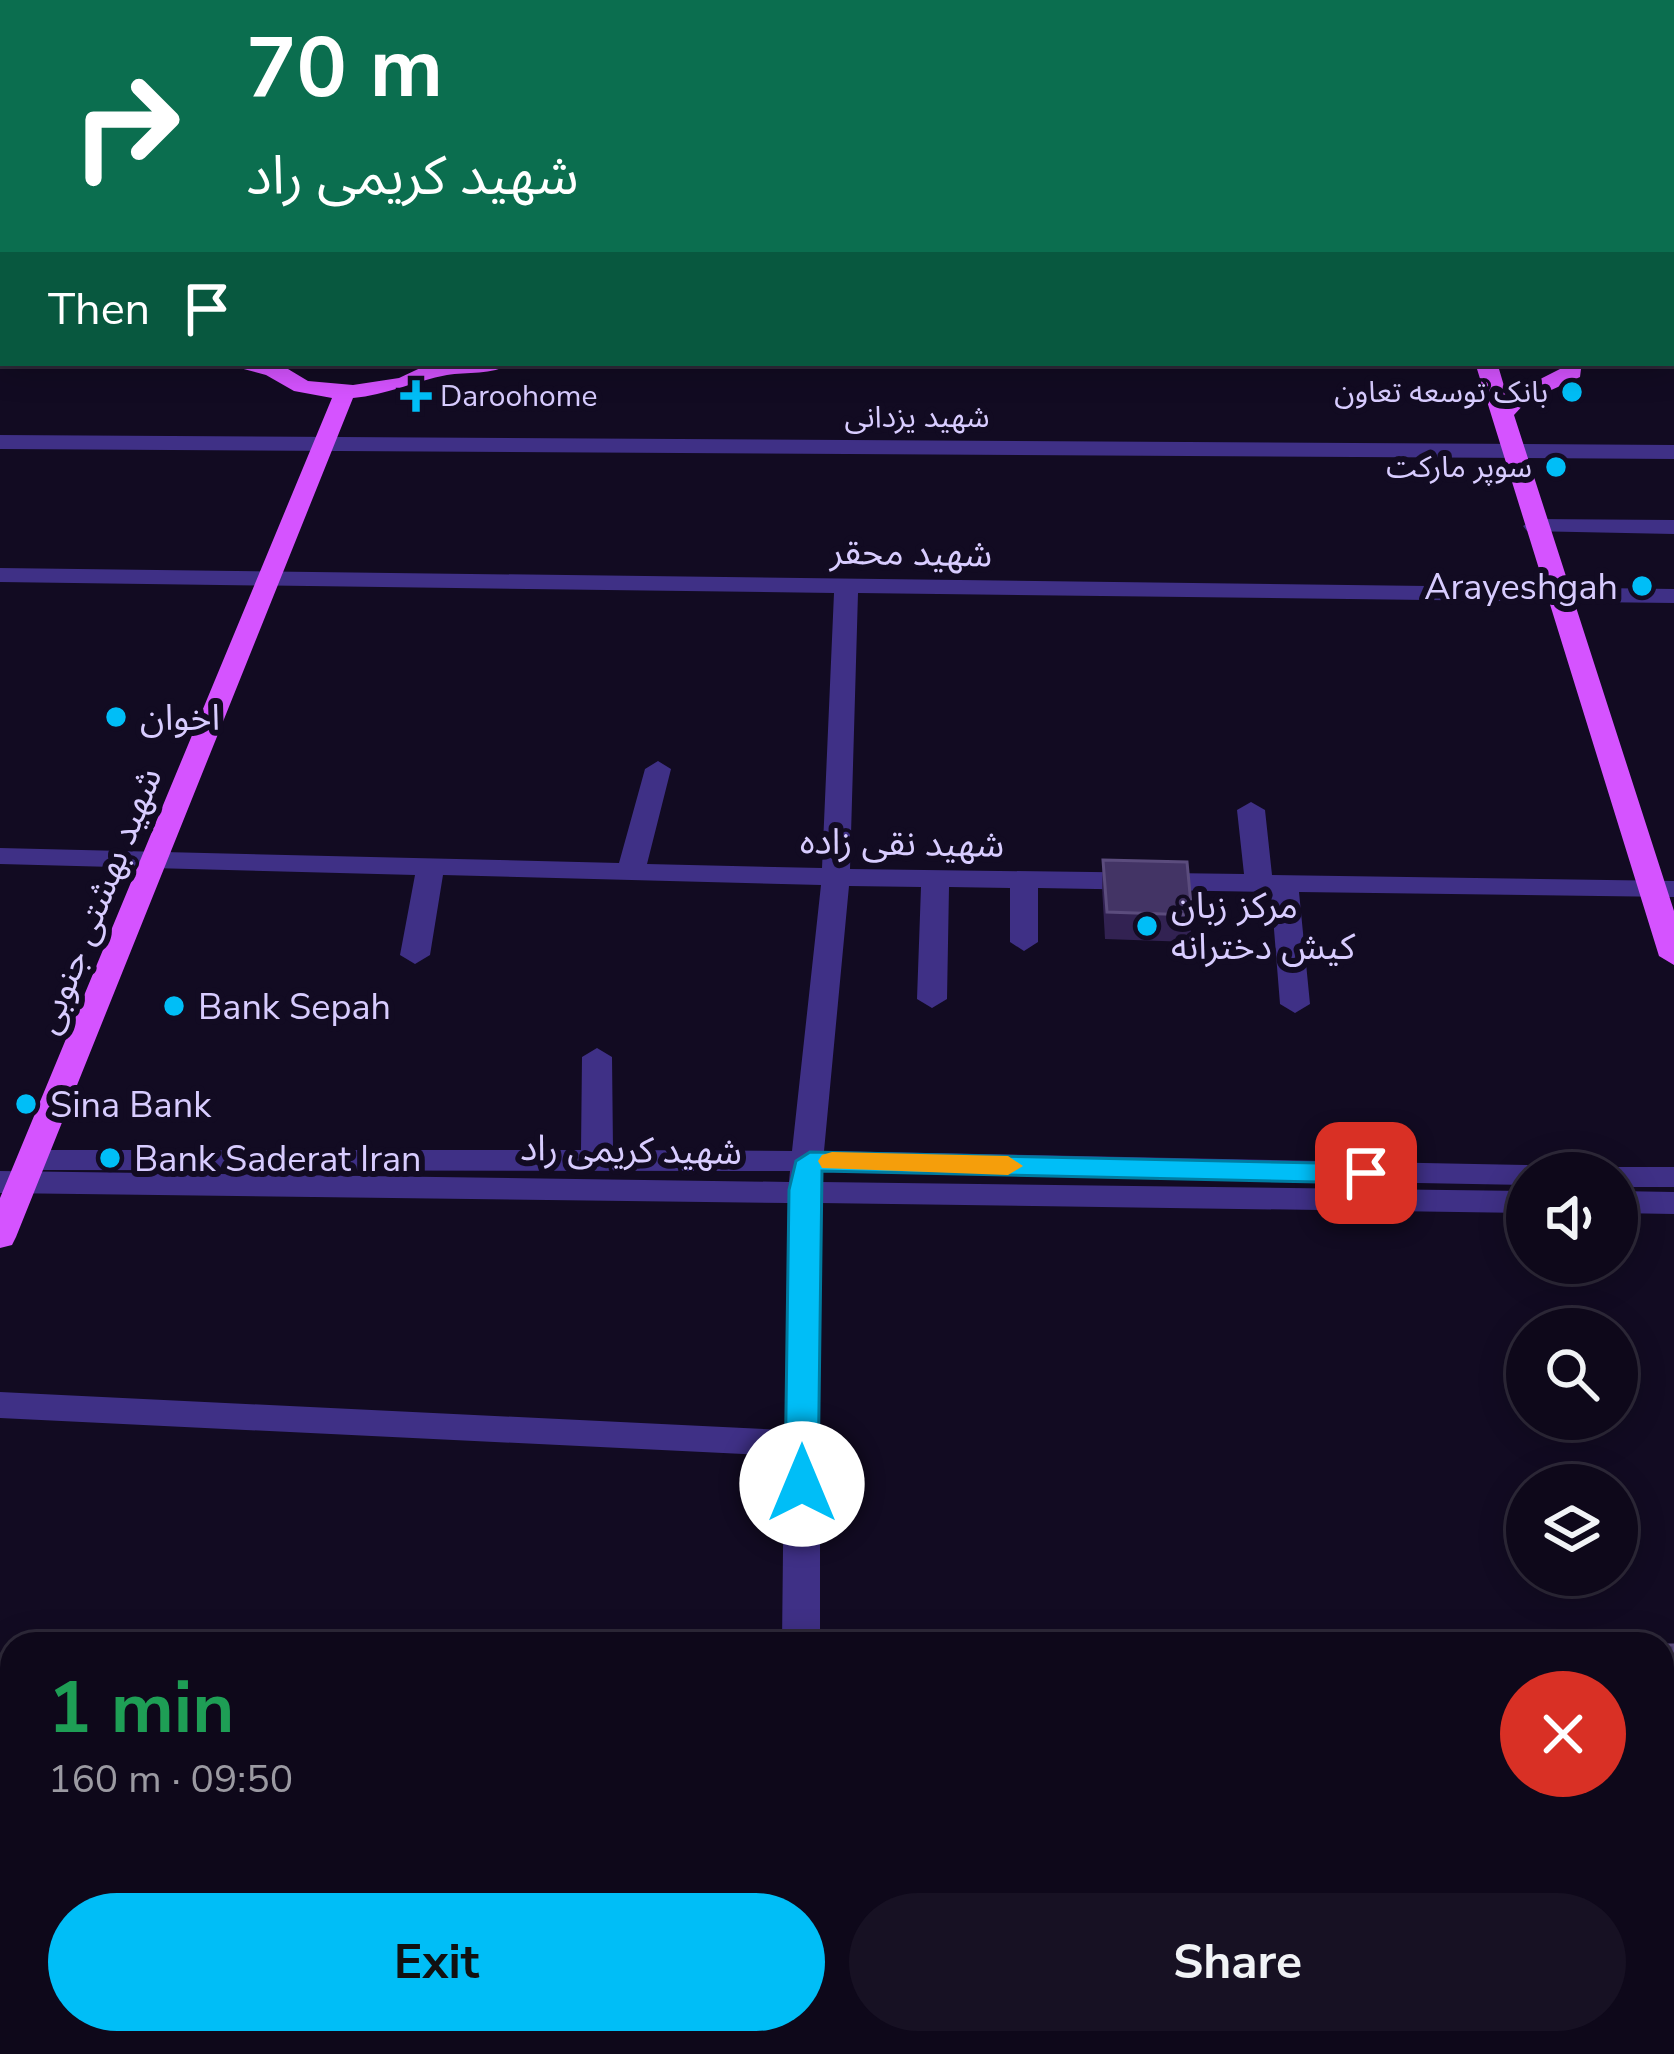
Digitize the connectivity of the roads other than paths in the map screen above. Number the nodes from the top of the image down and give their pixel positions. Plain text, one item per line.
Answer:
1 (267, 366) edge
2 (441, 366) edge
3 (1487, 366) edge
4 (1609, 366) edge
5 (345, 392) junction
6 (1502, 415) junction
7 (0, 442) edge
8 (322, 443) junction
9 (1511, 451) junction
10 (1674, 452) edge
11 (1535, 526) junction
12 (1674, 527) edge
13 (0, 575) edge
14 (265, 580) junction
15 (846, 587) junction
16 (1557, 595) junction
17 (1674, 596) edge
18 (658, 769) dead end
19 (1251, 810) dead end
20 (0, 856) edge
21 (151, 861) junction
22 (430, 868) junction
23 (631, 872) junction
24 (836, 877) junction
25 (935, 878) junction
26 (1024, 880) junction
27 (1272, 883) junction
28 (1663, 889) edge
29 (1024, 942) dead end
30 (415, 955) dead end
31 (1674, 956) edge
32 (932, 999) dead end
33 (1295, 1004) dead end
34 (596, 1057) dead end
35 (597, 1161) junction
36 (18, 1175) edge
37 (807, 1175) junction
38 (1506, 1175) edge
39 (1638, 1177) edge
40 (1674, 1177) edge
41 (1506, 1201) edge
42 (1638, 1202) edge
43 (1674, 1203) edge
44 (0, 1237) edge
45 (0, 1405) edge
46 (802, 1444) junction
47 (801, 1632) edge

1 - 5 main road
2 - 5 main road
3 - 6 main road
4 - 6 main road
5 - 8 main road, شهید بهشتی جنوبی
6 - 9 main road
7 - 8 street, شهید یزدانی
8 - 9 street, شهید یزدانی
8 - 14 main road, شهید بهشتی جنوبی
9 - 10 street, شهید یزدانی
9 - 11 main road
11 - 12 street
11 - 16 main road
13 - 14 street, شهید محقر
14 - 15 street, شهید محقر
14 - 21 main road, شهید بهشتی جنوبی
15 - 16 street, شهید محقر
15 - 24 street
16 - 17 street, شهید محقر
16 - 28 main road
18 - 23 street
19 - 27 street
20 - 21 street, شهید نقی زاده
21 - 22 street, شهید نقی زاده
21 - 36 main road, شهید بهشتی جنوبی
22 - 23 street, شهید نقی زاده
22 - 30 street
23 - 24 street, شهید نقی زاده
24 - 25 street, شهید نقی زاده
24 - 37 street
25 - 26 street, شهید نقی زاده
25 - 32 street
26 - 27 street, شهید نقی زاده
26 - 29 street
27 - 28 street, شهید نقی زاده
27 - 33 street
28 - 31 main road
34 - 35 street
35 - 36 street, شهید کریمی راد
35 - 37 street, شهید کریمی راد
36 - 37 street, شهید کریمی راد
36 - 44 main road, شهید بهشتی جنوبی
37 - 38 street, شهید کریمی راد
37 - 41 street, شهید کریمی راد
37 - 46 street
39 - 40 street
42 - 43 street
45 - 46 street
46 - 47 street

